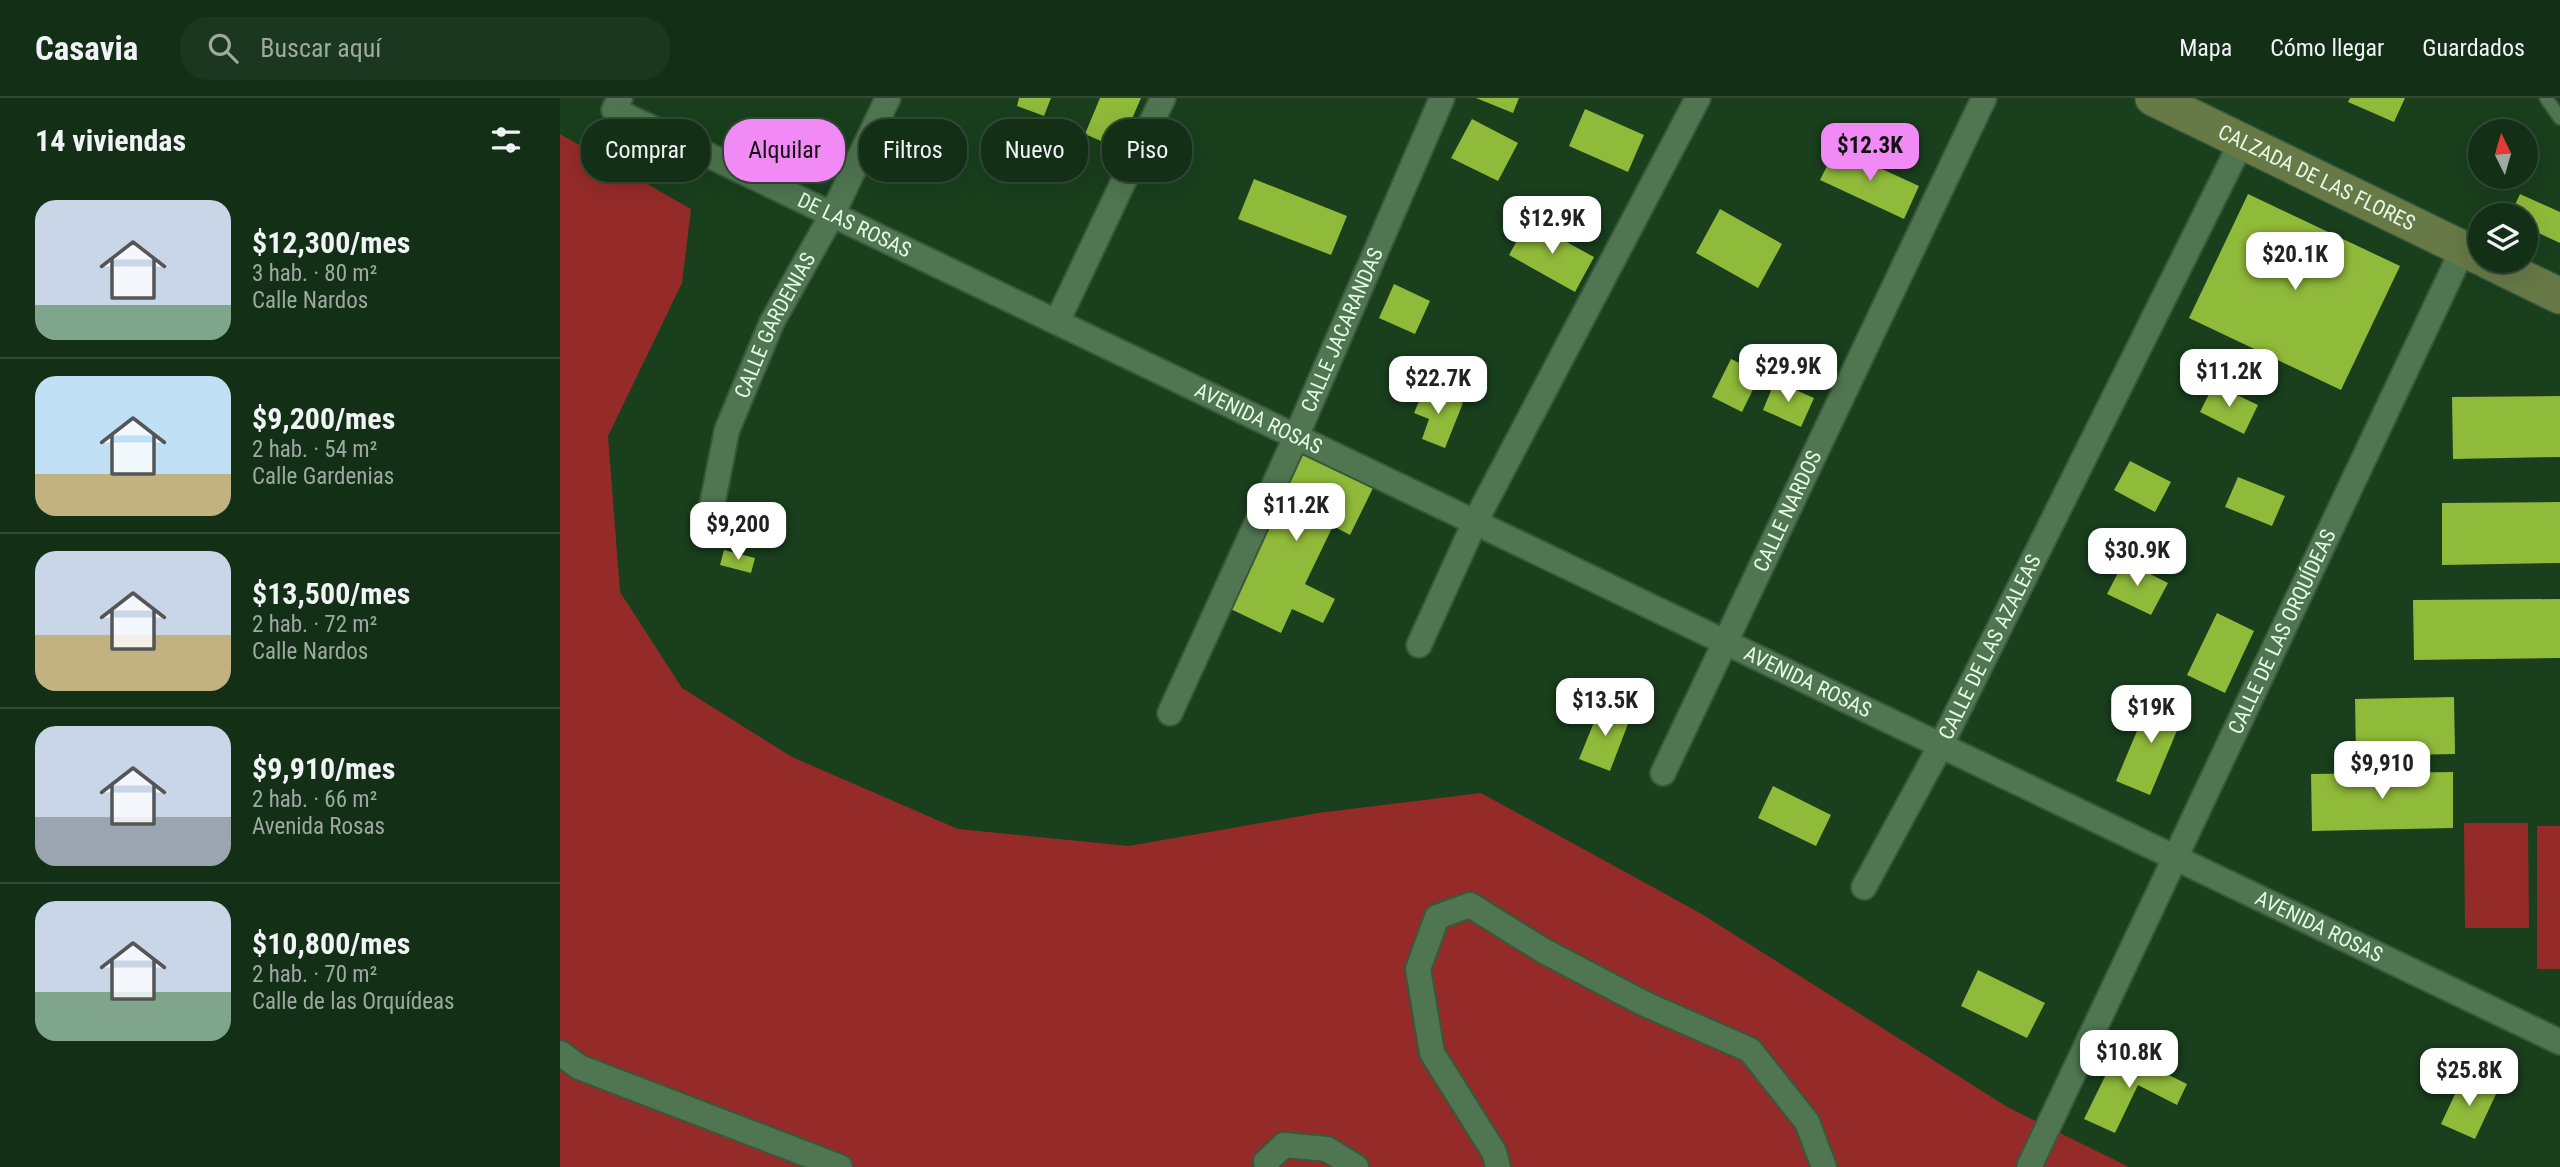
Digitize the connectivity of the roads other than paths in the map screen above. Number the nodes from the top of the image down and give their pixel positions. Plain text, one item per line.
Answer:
1 (888, 98) edge
2 (1163, 98) edge
3 (1442, 98) edge
4 (1698, 98) edge
5 (1984, 98) edge
6 (2153, 98) edge
7 (2546, 98) edge
8 (617, 104) edge
9 (2560, 118) edge
10 (2242, 141) junction
11 (832, 215) junction
12 (2468, 251) edge
13 (2468, 273) edge
14 (2513, 273) edge
15 (2560, 296) edge
16 (1057, 322) junction
17 (1296, 437) junction
18 (1475, 522) junction
19 (708, 525) dead end
20 (1725, 642) junction
21 (1419, 645) dead end
22 (1170, 713) dead end
23 (1941, 745) junction
24 (1663, 773) dead end
25 (2175, 858) junction
26 (1864, 887) dead end
27 (2560, 1041) edge
28 (560, 1053) edge
29 (840, 1167) edge
30 (1267, 1167) edge
31 (1356, 1167) edge
32 (1499, 1167) edge
33 (1824, 1167) edge
34 (2029, 1167) edge

1 - 11 street, CALLE GARDENIAS
2 - 16 street
3 - 17 street, CALLE JACARANDAS
4 - 18 street
5 - 20 street, CALLE NARDOS
6 - 10 main road, CALZADA DE LAS FLORES
7 - 9 lane
8 - 11 street, DE LAS ROSAS
10 - 12 main road, CALZADA DE LAS FLORES
10 - 23 street, CALLE DE LAS AZALEAS
11 - 16 street, DE LAS ROSAS
11 - 19 street, CALLE GARDENIAS
13 - 25 street, CALLE DE LAS ORQUÍDEAS
14 - 15 main road, CALZADA DE LAS FLORES
16 - 17 street, AVENIDA ROSAS
17 - 18 street, AVENIDA ROSAS
17 - 22 street, CALLE JACARANDAS
18 - 20 street, AVENIDA ROSAS
18 - 21 street
20 - 23 street, AVENIDA ROSAS
20 - 24 street, CALLE NARDOS
23 - 25 street, AVENIDA ROSAS
23 - 26 street, CALLE DE LAS AZALEAS
25 - 27 street, AVENIDA ROSAS
25 - 34 street, CALLE DE LAS ORQUÍDEAS
28 - 29 street
30 - 31 street
32 - 33 street

